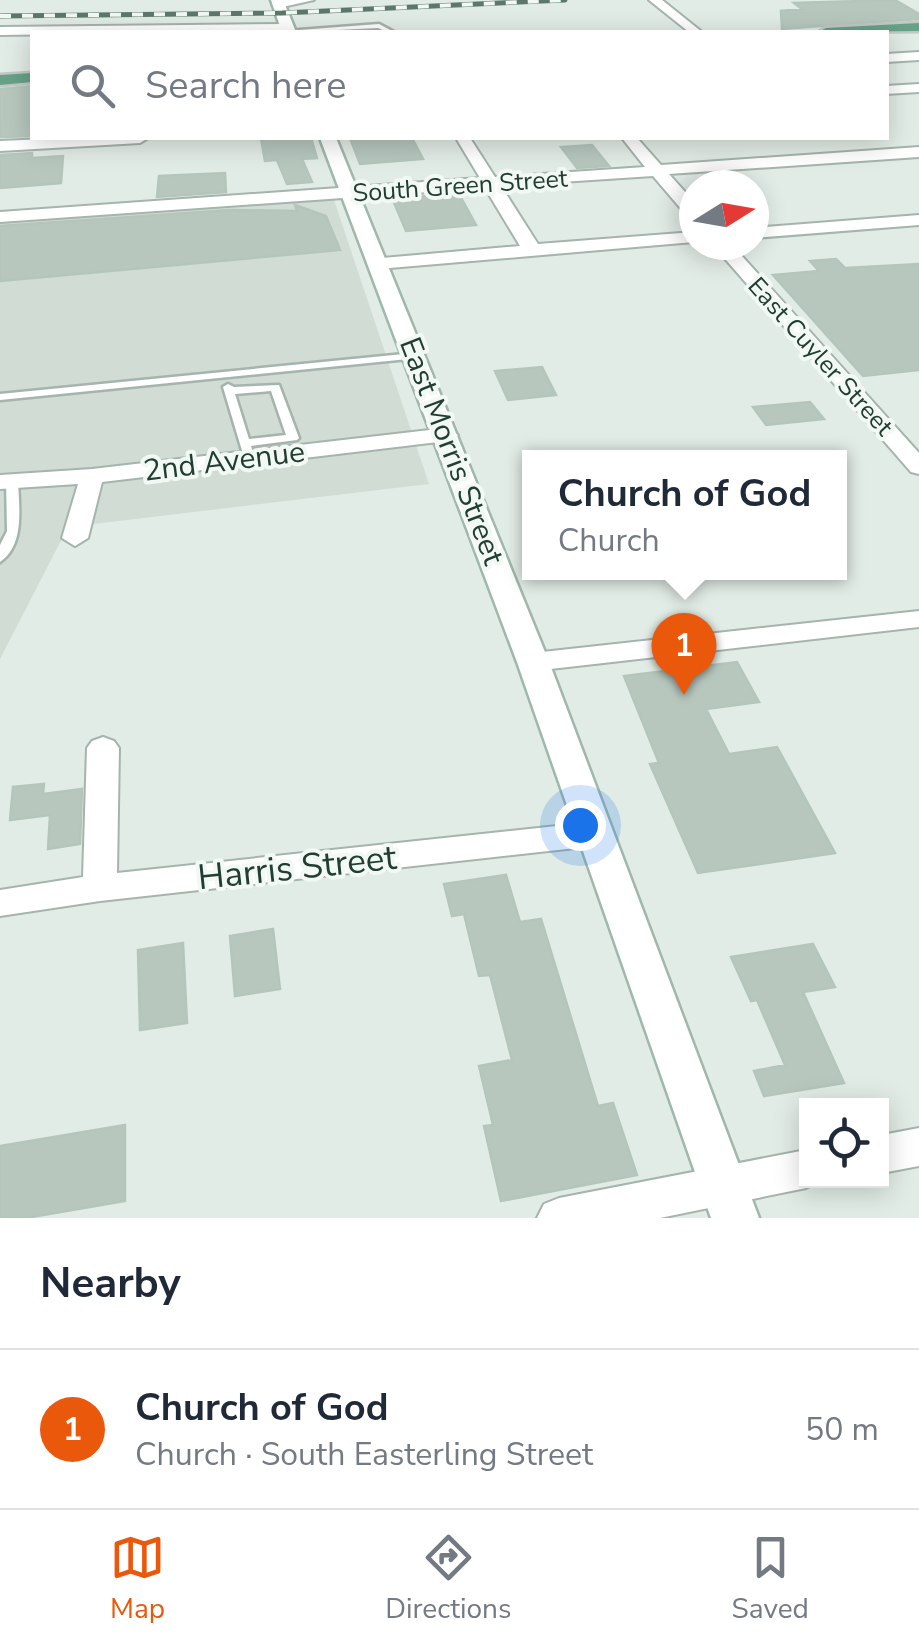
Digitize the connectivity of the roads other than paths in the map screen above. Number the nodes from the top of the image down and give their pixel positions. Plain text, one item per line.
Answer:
1 (308, 0) edge
2 (655, 0) edge
3 (278, 2) edge
4 (919, 28) edge
5 (292, 30) edge
6 (358, 30) edge
7 (387, 30) edge
8 (693, 30) edge
9 (872, 30) edge
10 (0, 31) edge
11 (30, 31) edge
12 (919, 56) edge
13 (889, 58) edge
14 (30, 78) edge
15 (0, 80) edge
16 (919, 88) edge
17 (889, 90) edge
18 (105, 140) edge
19 (329, 140) edge
20 (464, 140) edge
21 (631, 140) edge
22 (0, 146) edge
23 (919, 152) edge
24 (658, 171) junction
25 (488, 182) junction
26 (350, 192) junction
27 (679, 196) edge
28 (0, 217) edge
29 (919, 220) edge
30 (769, 232) edge
31 (679, 238) edge
32 (532, 250) junction
33 (735, 260) edge
34 (378, 263) junction
35 (414, 356) junction
36 (226, 376) junction
37 (230, 391) junction
38 (0, 397) edge
39 (447, 435) junction
40 (247, 451) junction
41 (919, 466) edge
42 (92, 476) junction
43 (6, 482) edge
44 (75, 538) dead end
45 (0, 558) edge
46 (919, 618) edge
47 (533, 662) junction
48 (103, 748) dead end
49 (594, 834) junction
50 (100, 888) junction
51 (0, 903) edge
52 (919, 1147) edge
53 (889, 1153) edge
54 (799, 1172) edge
55 (729, 1202) edge
56 (559, 1218) edge

1 - 3 street
2 - 8 street
3 - 5 main road
4 - 9 main road
5 - 6 lane
5 - 7 lane
10 - 11 street
12 - 13 street
14 - 15 main road
16 - 17 street
18 - 22 street
19 - 26 main road, East Morris Street
20 - 25 street
21 - 24 street
23 - 24 street, South Green Street
24 - 25 street, South Green Street
24 - 27 street
25 - 26 street, South Green Street
25 - 32 street
26 - 28 street, South Green Street
26 - 34 main road, East Morris Street
29 - 30 street
31 - 32 street
32 - 34 street
33 - 41 street, East Cuyler Street
34 - 35 main road, East Morris Street
35 - 36 lane
35 - 39 main road, East Morris Street
36 - 37 lane
36 - 38 lane
37 - 40 lane
37 - 40 lane
39 - 40 street, 2nd Avenue
39 - 47 main road, East Morris Street
40 - 42 street, 2nd Avenue
42 - 43 street, 2nd Avenue
42 - 44 street
43 - 45 lane
46 - 47 street
47 - 49 main road, East Morris Street
48 - 50 street
49 - 50 street, Harris Street
49 - 55 main road, East Morris Street
50 - 51 street, Harris Street
52 - 53 street
54 - 55 street
55 - 56 street

